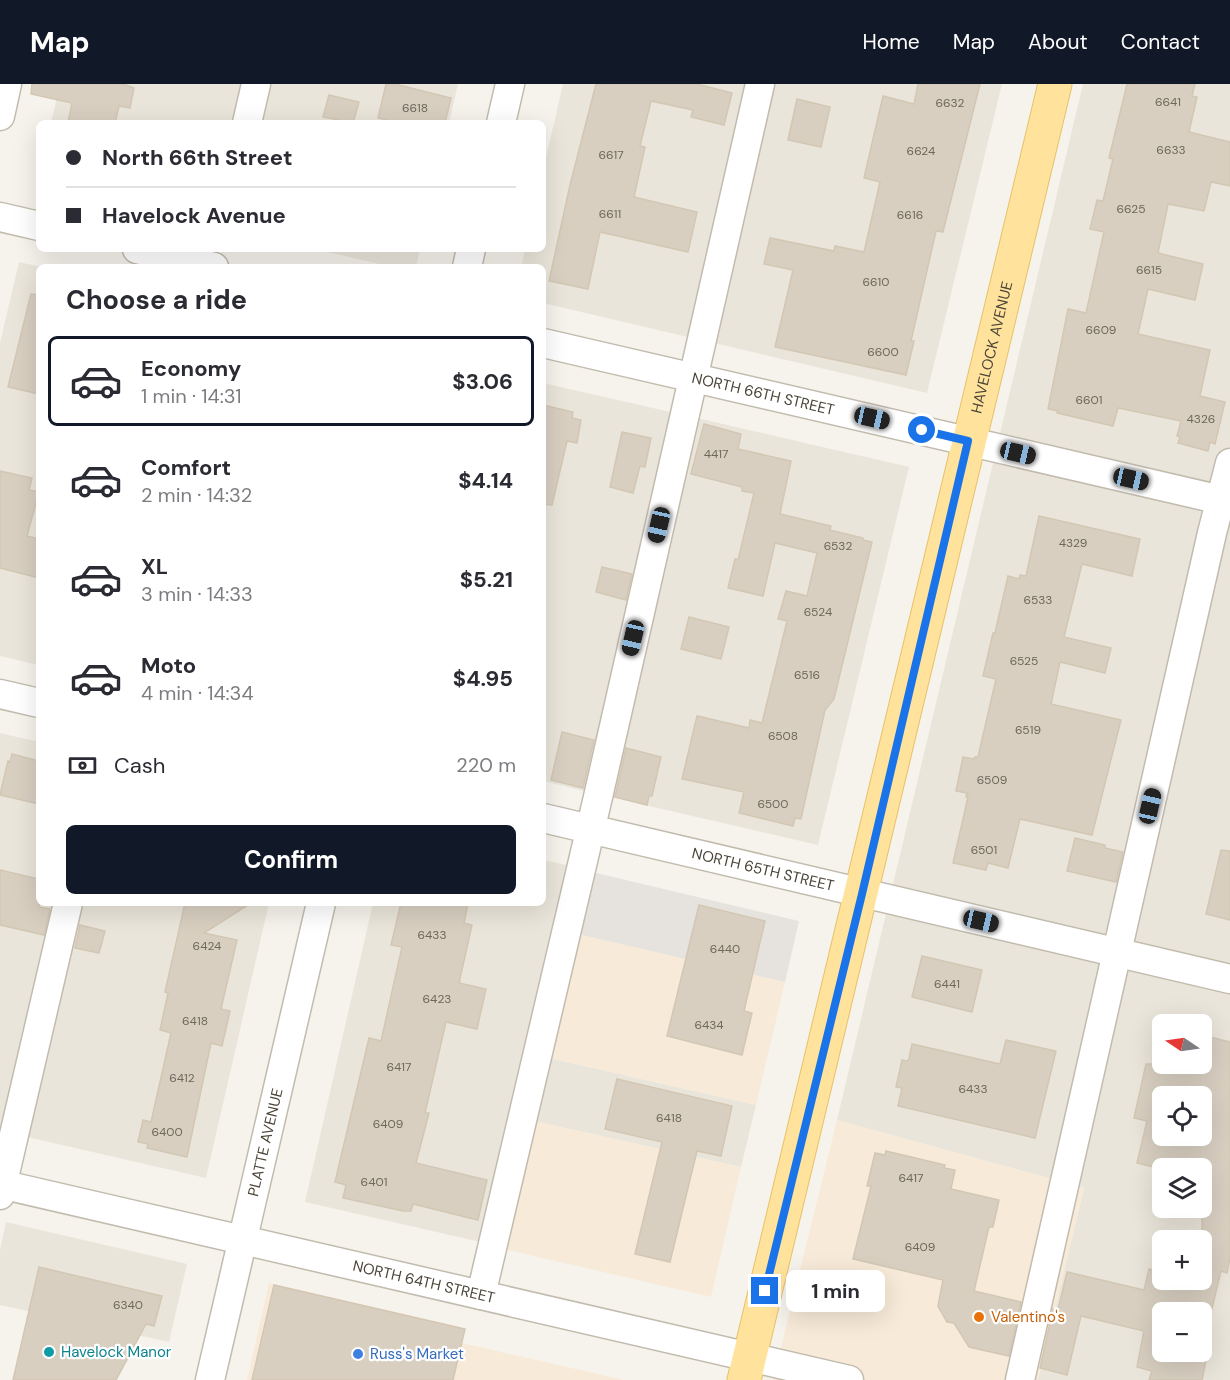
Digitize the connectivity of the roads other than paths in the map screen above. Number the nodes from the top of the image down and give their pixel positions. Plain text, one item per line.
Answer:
1 (8, 84) edge
2 (256, 84) edge
3 (510, 84) edge
4 (760, 84) edge
5 (1055, 84) edge
6 (0, 116) edge
7 (248, 120) edge
8 (502, 120) edge
9 (0, 217) edge
10 (36, 225) edge
11 (150, 252) edge
12 (201, 264) edge
13 (546, 344) edge
14 (692, 377) junction
15 (968, 441) junction
16 (1230, 463) edge
17 (1226, 501) edge
18 (0, 694) edge
19 (36, 702) edge
20 (546, 819) edge
21 (590, 829) junction
22 (862, 894) junction
23 (67, 906) edge
24 (320, 906) edge
25 (1117, 952) junction
26 (1230, 979) edge
27 (1, 1188) edge
28 (243, 1241) junction
29 (481, 1295) junction
30 (747, 1369) edge
31 (210, 1380) edge
32 (849, 1380) edge
33 (1020, 1380) edge

1 - 6 street
2 - 7 street
3 - 8 street
4 - 14 street
5 - 15 main road, HAVELOCK AVENUE
9 - 10 street
11 - 12 street
13 - 14 street, NORTH 66TH STREET
14 - 15 street, NORTH 66TH STREET
14 - 21 street
15 - 17 street, NORTH 66TH STREET
15 - 22 main road, HAVELOCK AVENUE
16 - 17 street
17 - 25 street
18 - 19 street
20 - 21 street, NORTH 65TH STREET
21 - 22 street, NORTH 65TH STREET
21 - 29 street
22 - 25 street, NORTH 65TH STREET
22 - 30 main road, HAVELOCK AVENUE
23 - 27 street
24 - 28 street, PLATTE AVENUE
25 - 26 street, NORTH 65TH STREET
25 - 33 street
27 - 28 street, NORTH 64TH STREET
28 - 29 street, NORTH 64TH STREET
28 - 31 street, PLATTE AVENUE
29 - 30 street, NORTH 64TH STREET
30 - 32 street, NORTH 64TH STREET

